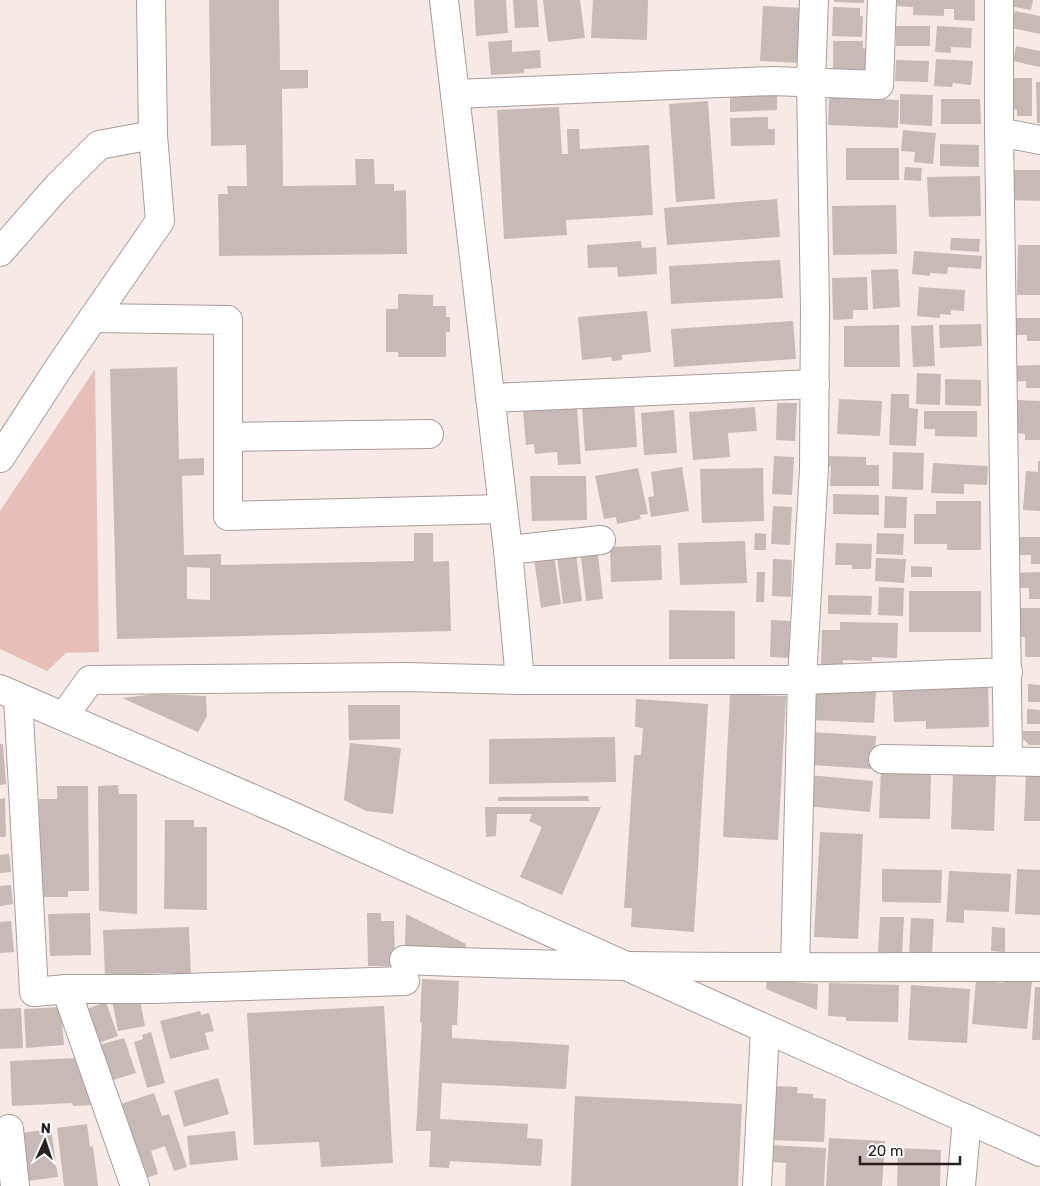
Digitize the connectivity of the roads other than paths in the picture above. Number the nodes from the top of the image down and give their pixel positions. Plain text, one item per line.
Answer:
1 (151, 0) edge
2 (444, 0) edge
3 (814, 0) edge
4 (882, 0) edge
5 (999, 0) edge
6 (810, 82) junction
7 (455, 94) junction
8 (999, 132) junction
9 (153, 135) junction
10 (1040, 140) edge
11 (0, 252) edge
12 (93, 318) junction
13 (815, 384) junction
14 (490, 398) junction
15 (429, 434) dead end
16 (228, 437) junction
17 (0, 458) edge
18 (503, 509) junction
19 (602, 540) dead end
20 (508, 550) junction
21 (1008, 672) junction
22 (520, 680) junction
23 (802, 680) junction
24 (9, 693) edge
25 (64, 716) junction
26 (882, 759) dead end
27 (1008, 761) junction
28 (1040, 762) edge
29 (628, 966) junction
30 (795, 967) junction
31 (1040, 967) edge
32 (66, 990) junction
33 (765, 1030) junction
34 (966, 1119) junction
35 (10, 1129) dead end
36 (1040, 1152) edge
37 (15, 1186) edge
38 (135, 1186) edge
39 (756, 1186) edge
40 (961, 1186) edge

1 - 9 street
2 - 7 street
3 - 6 street
4 - 6 street
5 - 8 street
6 - 7 street
6 - 13 street
7 - 14 street
8 - 10 street
8 - 21 street
9 - 11 street
9 - 12 street
12 - 16 street
12 - 17 street
13 - 14 street
13 - 23 street
14 - 18 street
15 - 16 street
16 - 18 street
18 - 20 street
19 - 20 street
20 - 22 street
21 - 23 street
21 - 27 street
22 - 23 street
22 - 25 street
23 - 30 street
24 - 25 street
24 - 32 street
25 - 29 street
26 - 27 street
27 - 28 street
29 - 30 street
29 - 32 street
29 - 33 street
30 - 31 street
32 - 38 street
33 - 34 street
33 - 39 street
34 - 36 street
34 - 40 street
35 - 37 street

